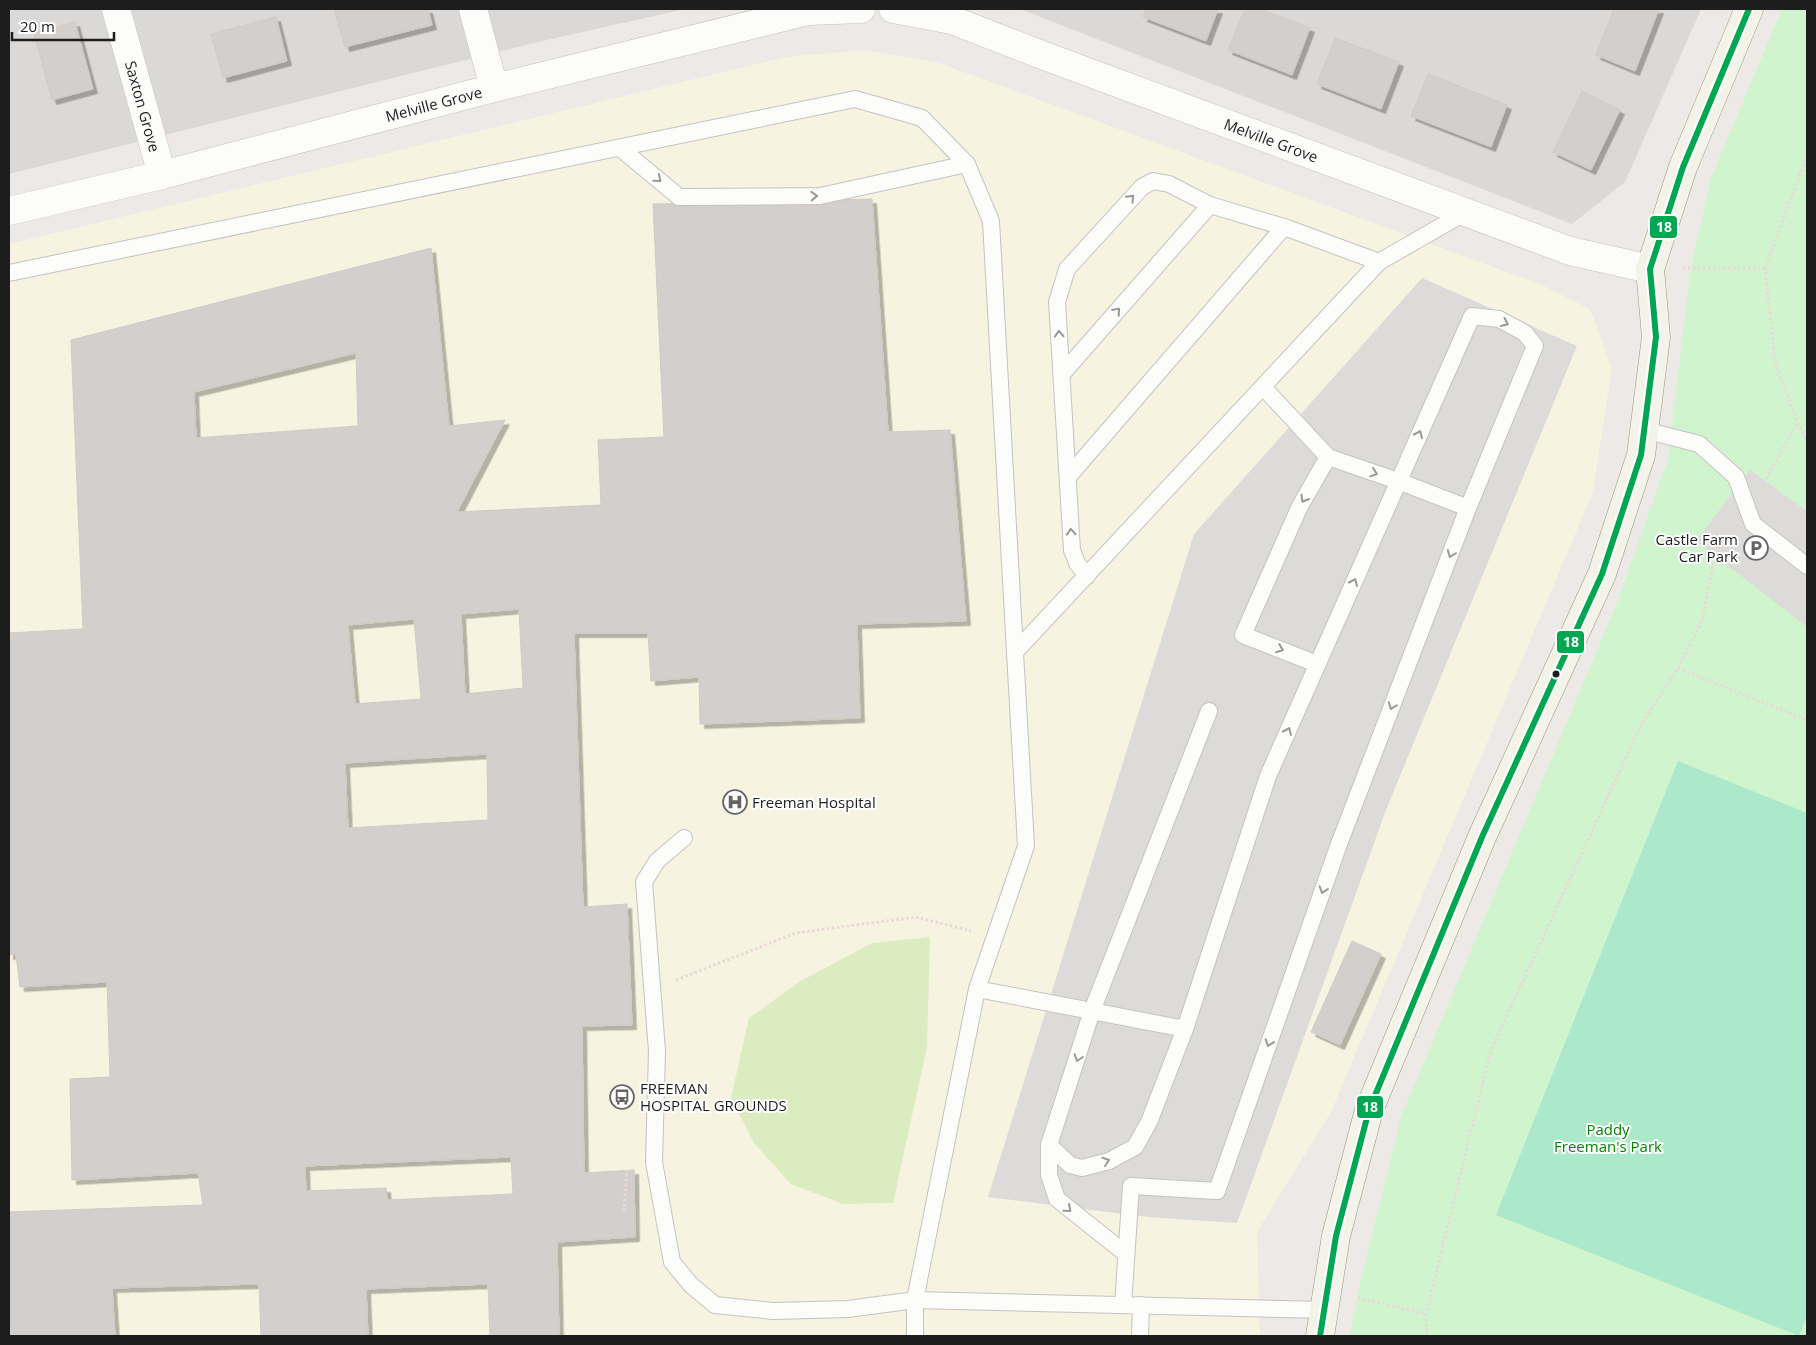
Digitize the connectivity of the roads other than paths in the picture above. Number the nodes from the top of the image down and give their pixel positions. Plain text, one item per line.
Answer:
1 (116, 9) edge
2 (473, 9) edge
3 (861, 9) edge
4 (893, 9) edge
5 (1750, 9) edge
6 (494, 88) junction
7 (620, 148) junction
8 (967, 164) junction
9 (162, 175) junction
10 (1210, 205) junction
11 (9, 211) edge
12 (1466, 212) junction
13 (1284, 227) junction
14 (1379, 262) junction
15 (1650, 269) junction
16 (11, 273) edge
17 (9, 289) edge
18 (1062, 374) junction
19 (1263, 387) junction
20 (1644, 430) junction
21 (1328, 457) junction
22 (1068, 477) junction
23 (1398, 481) junction
24 (1468, 508) junction
25 (1807, 566) edge
26 (1087, 576) junction
27 (1015, 652) junction
28 (1318, 664) junction
29 (1210, 711) dead end
30 (684, 838) dead end
31 (977, 989) junction
32 (1092, 1011) junction
33 (1185, 1029) junction
34 (1049, 1145) junction
35 (1126, 1254) junction
36 (915, 1300) junction
37 (1123, 1305) junction
38 (1141, 1305) junction
39 (1324, 1310) junction
40 (916, 1336) edge
41 (1140, 1336) edge
42 (1320, 1336) edge

1 - 9 street, Saxton Grove
2 - 6 street
3 - 6 street, Melville Grove
4 - 12 street, Melville Grove
5 - 15 street
6 - 9 street, Melville Grove
7 -> 8 lane
7 - 8 lane
7 - 16 lane
8 - 27 lane
9 - 11 street, Melville Grove
10 - 13 lane
18 -> 10 lane
18 -> 10 lane
12 - 14 lane
12 - 15 street, Melville Grove
13 - 14 lane
13 - 22 lane
14 - 19 lane
15 - 20 street
16 - 17 lane
18 - 22 lane
19 - 21 lane
19 - 26 lane
20 - 25 lane
20 - 39 street
21 -> 23 lane
21 -> 28 lane
26 -> 22 lane
23 - 24 lane
23 -> 24 lane
28 -> 23 lane
24 -> 35 lane
26 - 27 lane
27 - 31 lane
33 -> 28 lane
29 - 32 lane
30 - 36 lane
31 - 32 lane
31 - 36 lane
32 - 33 lane
32 -> 34 lane
34 -> 33 lane
34 -> 35 lane
35 - 37 lane
36 - 37 lane
36 - 40 lane
37 - 38 lane
38 - 39 lane
38 - 41 lane
39 - 42 street

